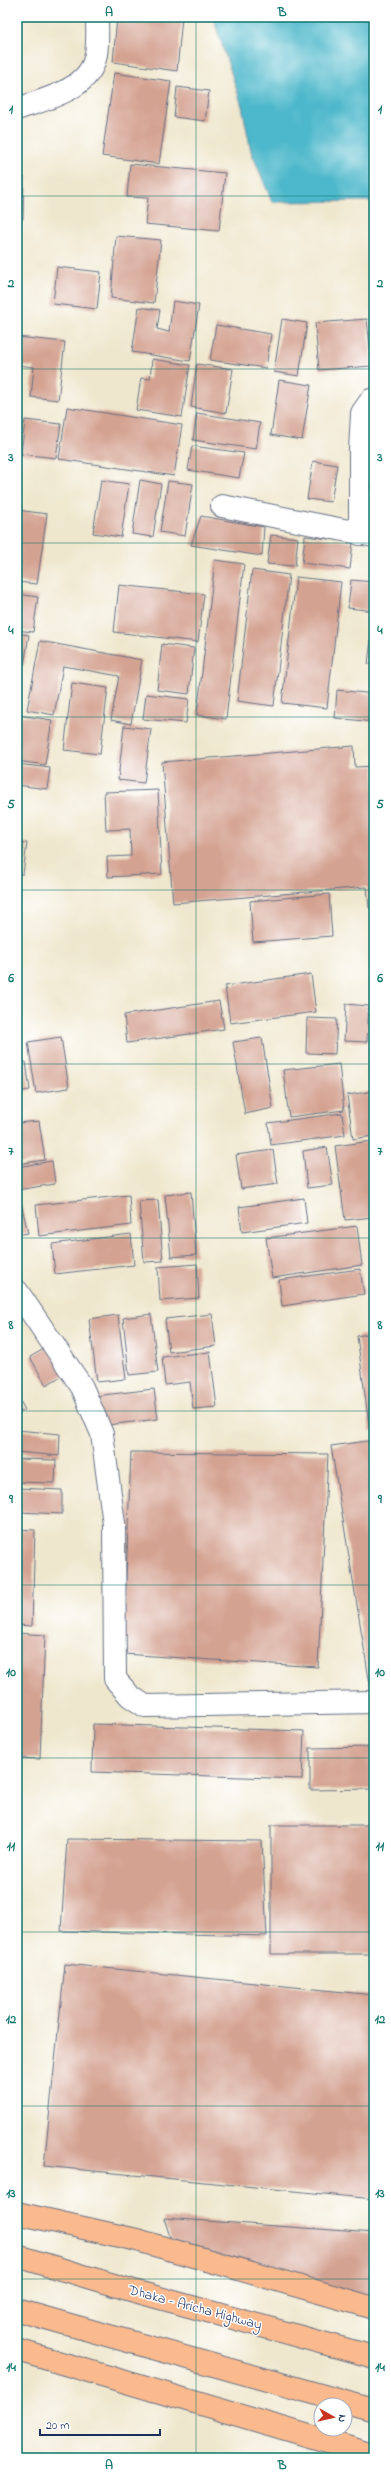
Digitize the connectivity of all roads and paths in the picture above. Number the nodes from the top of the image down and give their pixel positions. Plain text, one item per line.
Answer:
1 (97, 17) edge
2 (17, 110) edge
3 (374, 400) edge
4 (222, 506) dead end
5 (367, 535) edge
6 (17, 1291) edge
7 (374, 1702) edge
8 (17, 2213) edge
9 (17, 2256) edge
10 (374, 2308) edge
11 (17, 2310) edge
12 (17, 2350) edge
13 (374, 2357) edge
14 (374, 2410) edge
15 (374, 2455) edge

1 - 2 street
3 - 5 street
4 - 5 street
6 - 7 street
8 - 10 highway
9 - 13 highway, Dhaka - Aricha Highway
11 - 14 highway
12 - 15 highway

